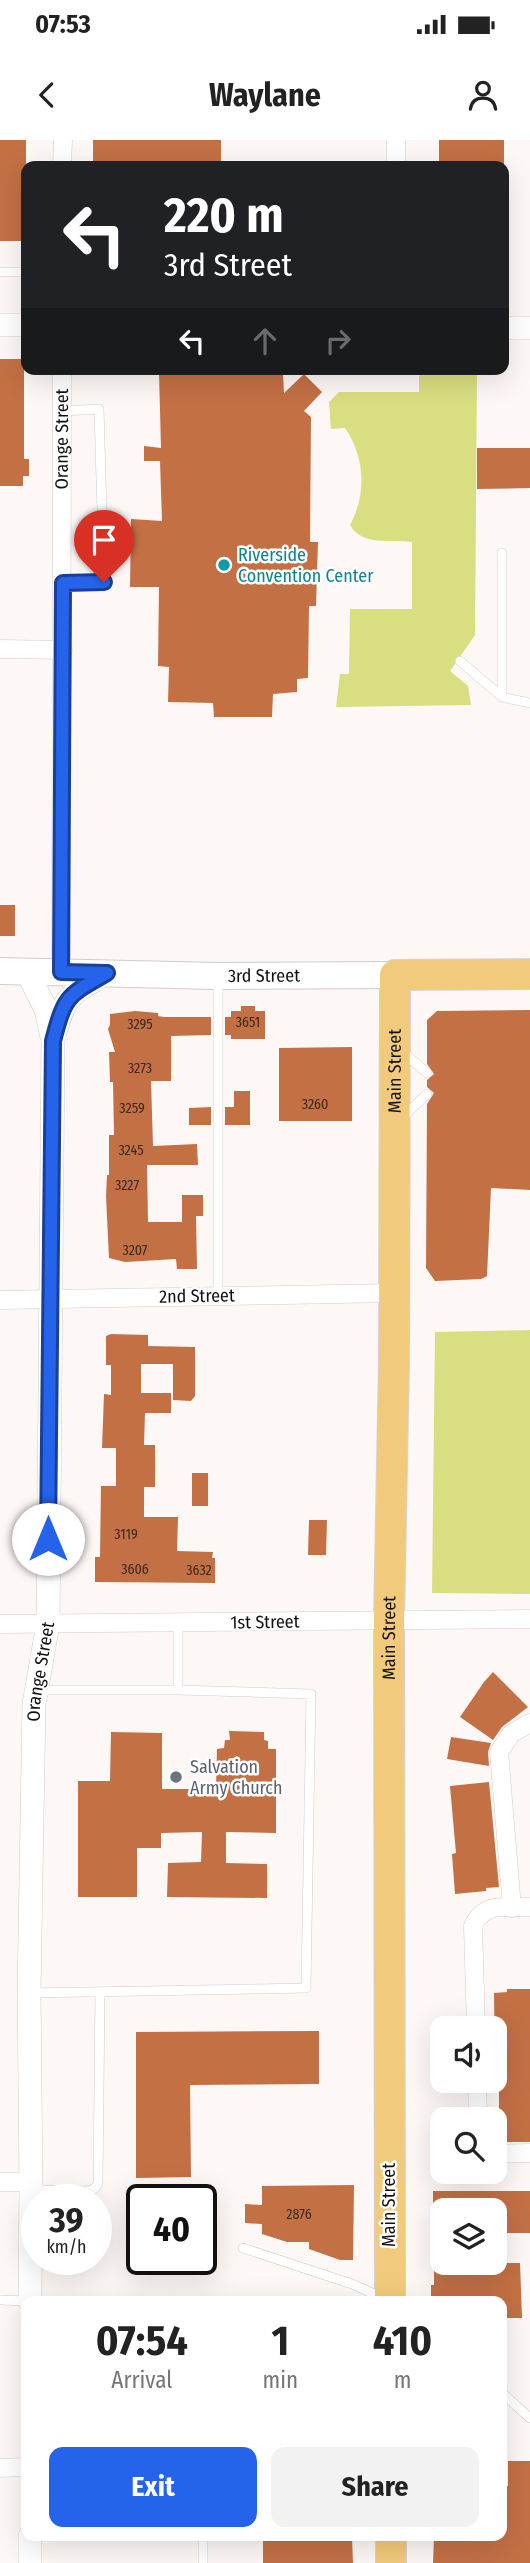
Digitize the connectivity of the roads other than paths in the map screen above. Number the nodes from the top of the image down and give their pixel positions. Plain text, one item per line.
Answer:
1 (62, 140) edge
2 (396, 140) edge
3 (62, 161) edge
4 (396, 161) edge
5 (0, 272) edge
6 (21, 272) edge
7 (0, 325) edge
8 (21, 325) edge
9 (509, 328) edge
10 (530, 328) edge
11 (62, 375) edge
12 (62, 411) junction
13 (502, 554) dead end
14 (63, 583) junction
15 (0, 649) edge
16 (63, 650) junction
17 (460, 661) dead end
18 (502, 697) junction
19 (530, 703) edge
20 (0, 971) edge
21 (27, 972) junction
22 (61, 972) junction
23 (107, 973) junction
24 (530, 974) edge
25 (395, 975) junction
26 (218, 976) junction
27 (53, 1041) junction
28 (396, 1046) junction
29 (427, 1073) dead end
30 (427, 1094) dead end
31 (395, 1124) junction
32 (395, 1293) junction
33 (218, 1295) junction
34 (0, 1300) edge
35 (50, 1300) junction
36 (530, 1619) edge
37 (389, 1620) junction
38 (0, 1623) edge
39 (178, 1623) junction
40 (48, 1624) junction
41 (37, 1689) junction
42 (178, 1690) junction
43 (530, 1723) edge
44 (521, 1908) edge
45 (100, 1992) junction
46 (29, 1993) junction
47 (476, 2016) edge
48 (530, 2153) edge
49 (507, 2154) edge
50 (0, 2182) edge
51 (31, 2184) edge
52 (97, 2184) edge
53 (21, 2185) edge
54 (243, 2248) dead end
55 (30, 2275) edge
56 (30, 2296) edge
57 (379, 2296) edge
58 (390, 2296) edge
59 (0, 2300) edge
60 (21, 2301) edge
61 (507, 2397) edge
62 (530, 2418) edge
63 (21, 2467) edge
64 (0, 2468) edge
65 (30, 2541) edge
66 (203, 2541) edge
67 (391, 2541) edge
68 (30, 2563) edge
69 (203, 2563) edge
70 (391, 2563) edge

1 - 3 street
2 - 4 street
5 - 6 lane
7 - 8 street
9 - 10 street
11 - 12 street, Orange Street
12 - 14 street, Orange Street
12 - 14 lane
13 - 18 lane
14 - 16 street, Orange Street
15 - 16 street
16 - 22 street, Orange Street
17 - 18 lane
18 - 19 lane
20 - 21 main road, 3rd Street
21 - 22 main road, 3rd Street
21 - 27 street, Orange Street
22 - 23 main road, 3rd Street
23 - 26 main road, 3rd Street
23 - 27 street, Orange Street
24 - 25 main road, 3rd Street
25 - 26 main road, 3rd Street
25 - 28 main road, Main Street
26 - 33 lane
27 - 35 street, Orange Street
28 - 29 lane
28 - 31 main road, Main Street
30 - 31 lane
31 - 32 main road, Main Street
32 - 33 street, 2nd Street
32 - 37 main road, Main Street
33 - 35 street, 2nd Street
34 - 35 street, 2nd Street
35 - 40 street, Orange Street
36 - 37 street, 1st Street
37 - 39 street, 1st Street
37 - 58 main road, Main Street
38 - 40 street, 1st Street
39 - 40 street, 1st Street
39 - 42 lane
40 - 41 street, Orange Street
41 - 42 lane
41 - 46 street, Orange Street
42 - 45 lane
43 - 44 street
44 - 47 street
45 - 46 lane
45 - 52 lane
46 - 51 street, Orange Street
48 - 49 street
50 - 53 street
54 - 57 lane
55 - 56 street, Orange Street
59 - 60 lane
61 - 62 lane
63 - 64 street
65 - 68 street
66 - 69 lane
67 - 70 main road

